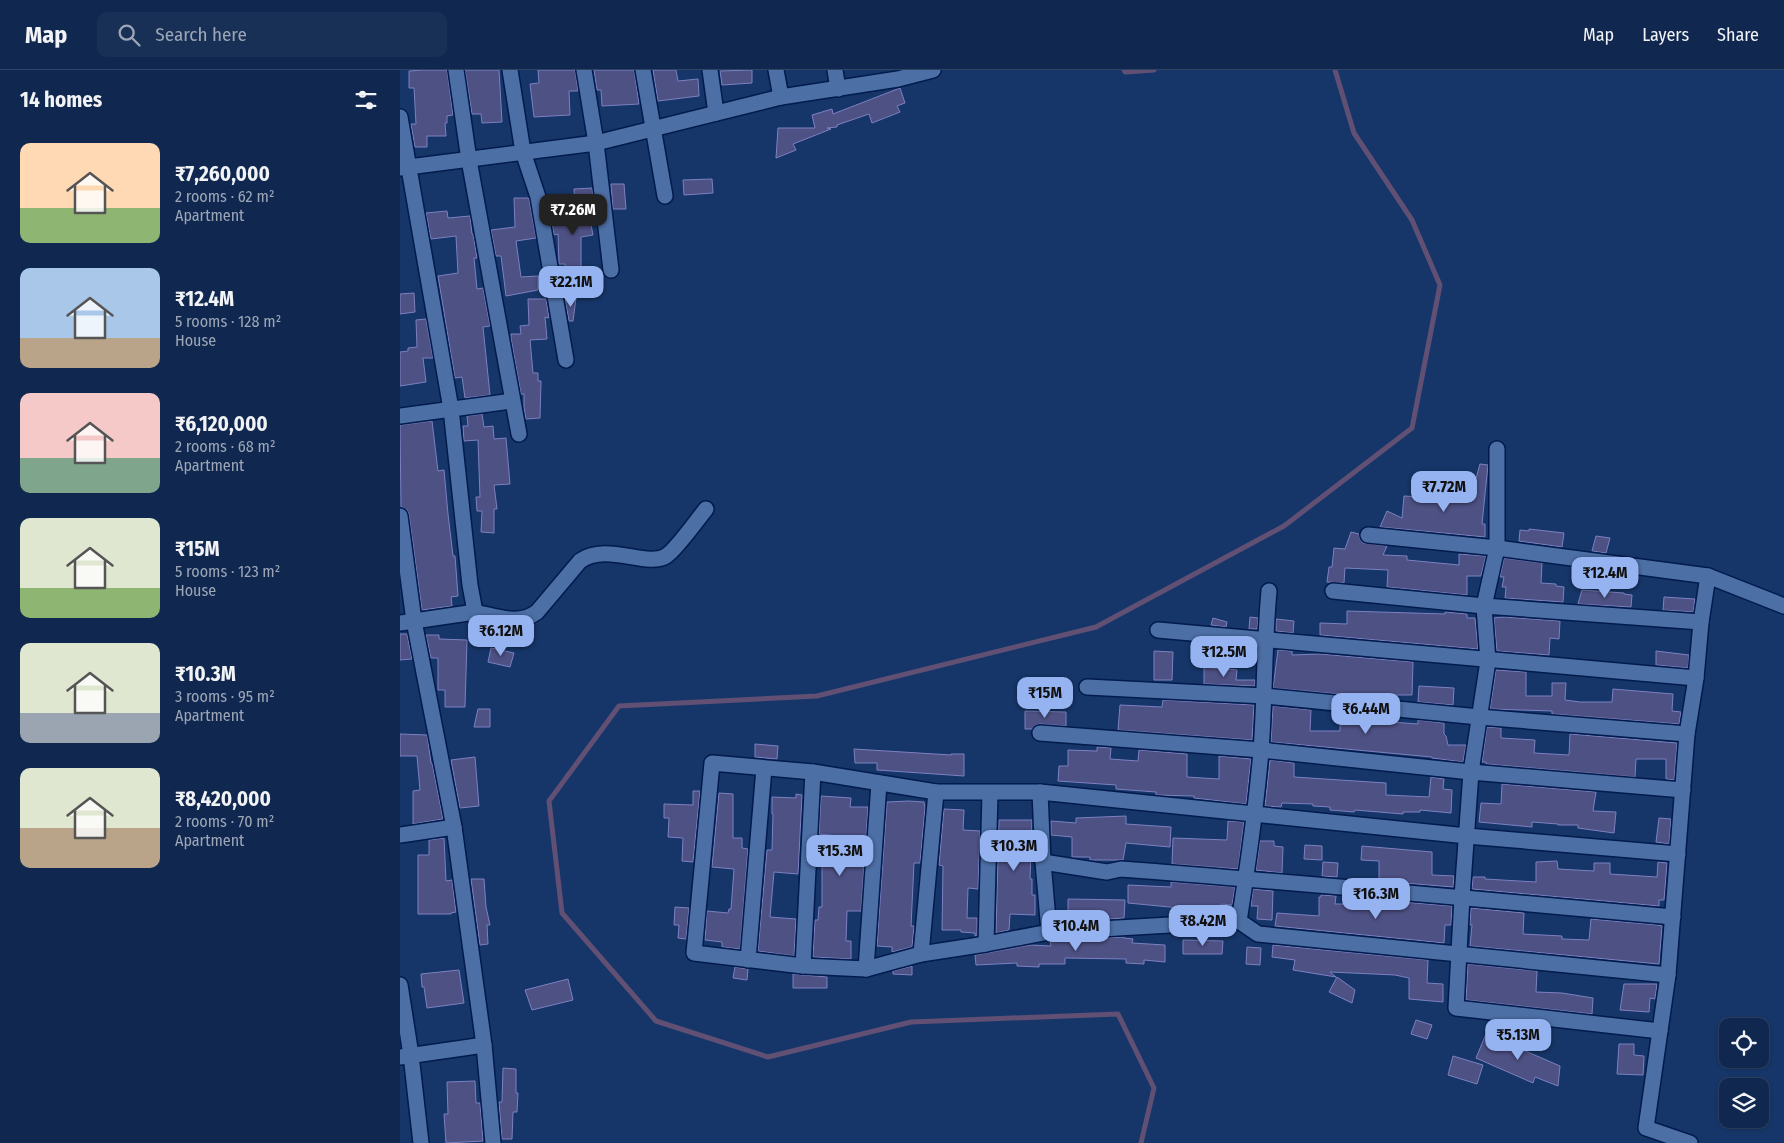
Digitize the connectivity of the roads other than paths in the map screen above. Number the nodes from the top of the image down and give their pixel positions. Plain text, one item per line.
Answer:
1 (456, 70) edge
2 (510, 70) edge
3 (584, 70) edge
4 (643, 70) edge
5 (710, 70) edge
6 (776, 70) edge
7 (835, 70) edge
8 (933, 70) edge
9 (897, 74) edge
10 (838, 89) junction
11 (781, 98) junction
12 (716, 113) junction
13 (400, 117) edge
14 (653, 130) junction
15 (596, 144) junction
16 (522, 152) junction
17 (469, 160) junction
18 (404, 168) edge
19 (665, 196) dead end
20 (611, 270) dead end
21 (566, 360) dead end
22 (512, 401) junction
23 (450, 409) junction
24 (400, 416) edge
25 (519, 434) dead end
26 (1497, 449) dead end
27 (706, 509) dead end
28 (400, 516) edge
29 (1368, 535) dead end
30 (1497, 548) junction
31 (1708, 576) junction
32 (1269, 591) dead end
33 (1333, 591) dead end
34 (1484, 606) junction
35 (1784, 606) edge
36 (475, 612) junction
37 (407, 622) edge
38 (1701, 622) junction
39 (1158, 630) dead end
40 (1265, 640) junction
41 (1488, 661) junction
42 (1696, 678) junction
43 (1087, 687) dead end
44 (1264, 696) junction
45 (1479, 717) junction
46 (1040, 733) dead end
47 (1687, 734) junction
48 (1261, 750) junction
49 (764, 768) junction
50 (813, 772) junction
51 (1471, 772) junction
52 (879, 783) junction
53 (1684, 790) junction
54 (936, 792) junction
55 (1040, 792) junction
56 (990, 793) junction
57 (1254, 814) junction
58 (454, 827) junction
59 (400, 835) edge
60 (1467, 836) junction
61 (1678, 854) junction
62 (1043, 862) junction
63 (1246, 879) junction
64 (1462, 897) junction
65 (1673, 917) junction
66 (1239, 921) junction
67 (1049, 932) junction
68 (986, 944) junction
69 (921, 954) junction
70 (1458, 954) junction
71 (748, 960) junction
72 (803, 966) junction
73 (866, 969) junction
74 (1668, 975) junction
75 (400, 985) edge
76 (1660, 1031) junction
77 (484, 1046) junction
78 (406, 1056) edge
79 (421, 1143) edge
80 (493, 1143) edge
81 (1690, 1143) edge

1 - 17 street
2 - 16 street
3 - 15 street
4 - 14 street
5 - 12 street
6 - 11 street
7 - 10 street
8 - 9 street
9 - 10 street
10 - 11 street
11 - 12 street
12 - 14 street
13 - 18 street
14 - 15 street
14 - 19 street
15 - 16 street
15 - 20 street
16 - 17 street
16 - 21 street
17 - 18 street
17 - 22 street
18 - 23 street
22 - 23 street
22 - 25 street
23 - 24 street
23 - 36 street
26 - 30 street
27 - 36 street
28 - 37 street
29 - 30 street
30 - 31 street
30 - 34 street
31 - 35 street
31 - 38 street
32 - 40 street
33 - 34 street
34 - 38 street
34 - 41 street
36 - 37 street
37 - 58 street
38 - 42 street
39 - 40 street
40 - 41 street
40 - 44 street
41 - 42 street
41 - 45 street
42 - 47 street
43 - 44 street
44 - 45 street
44 - 48 street
45 - 47 street
45 - 51 street
46 - 48 street
47 - 53 street
48 - 51 street
48 - 57 street
49 - 50 street
49 - 71 street
49 - 71 street
50 - 52 street
50 - 72 street
51 - 53 street
51 - 60 street
52 - 54 street
52 - 73 street
53 - 61 street
54 - 56 street
54 - 69 street
55 - 56 street
55 - 57 street
55 - 62 street
56 - 68 street
57 - 60 street
57 - 63 street
58 - 59 street
58 - 77 street
60 - 61 street
60 - 64 street
61 - 65 street
62 - 63 street
62 - 67 street
63 - 64 street
63 - 66 street
64 - 65 street
64 - 70 street
65 - 74 street
66 - 67 street
66 - 70 street
67 - 68 street
68 - 69 street
69 - 73 street
70 - 74 street
70 - 76 street
71 - 72 street
72 - 73 street
74 - 76 street
75 - 78 street
76 - 81 street
77 - 78 street
77 - 80 street
78 - 79 street

